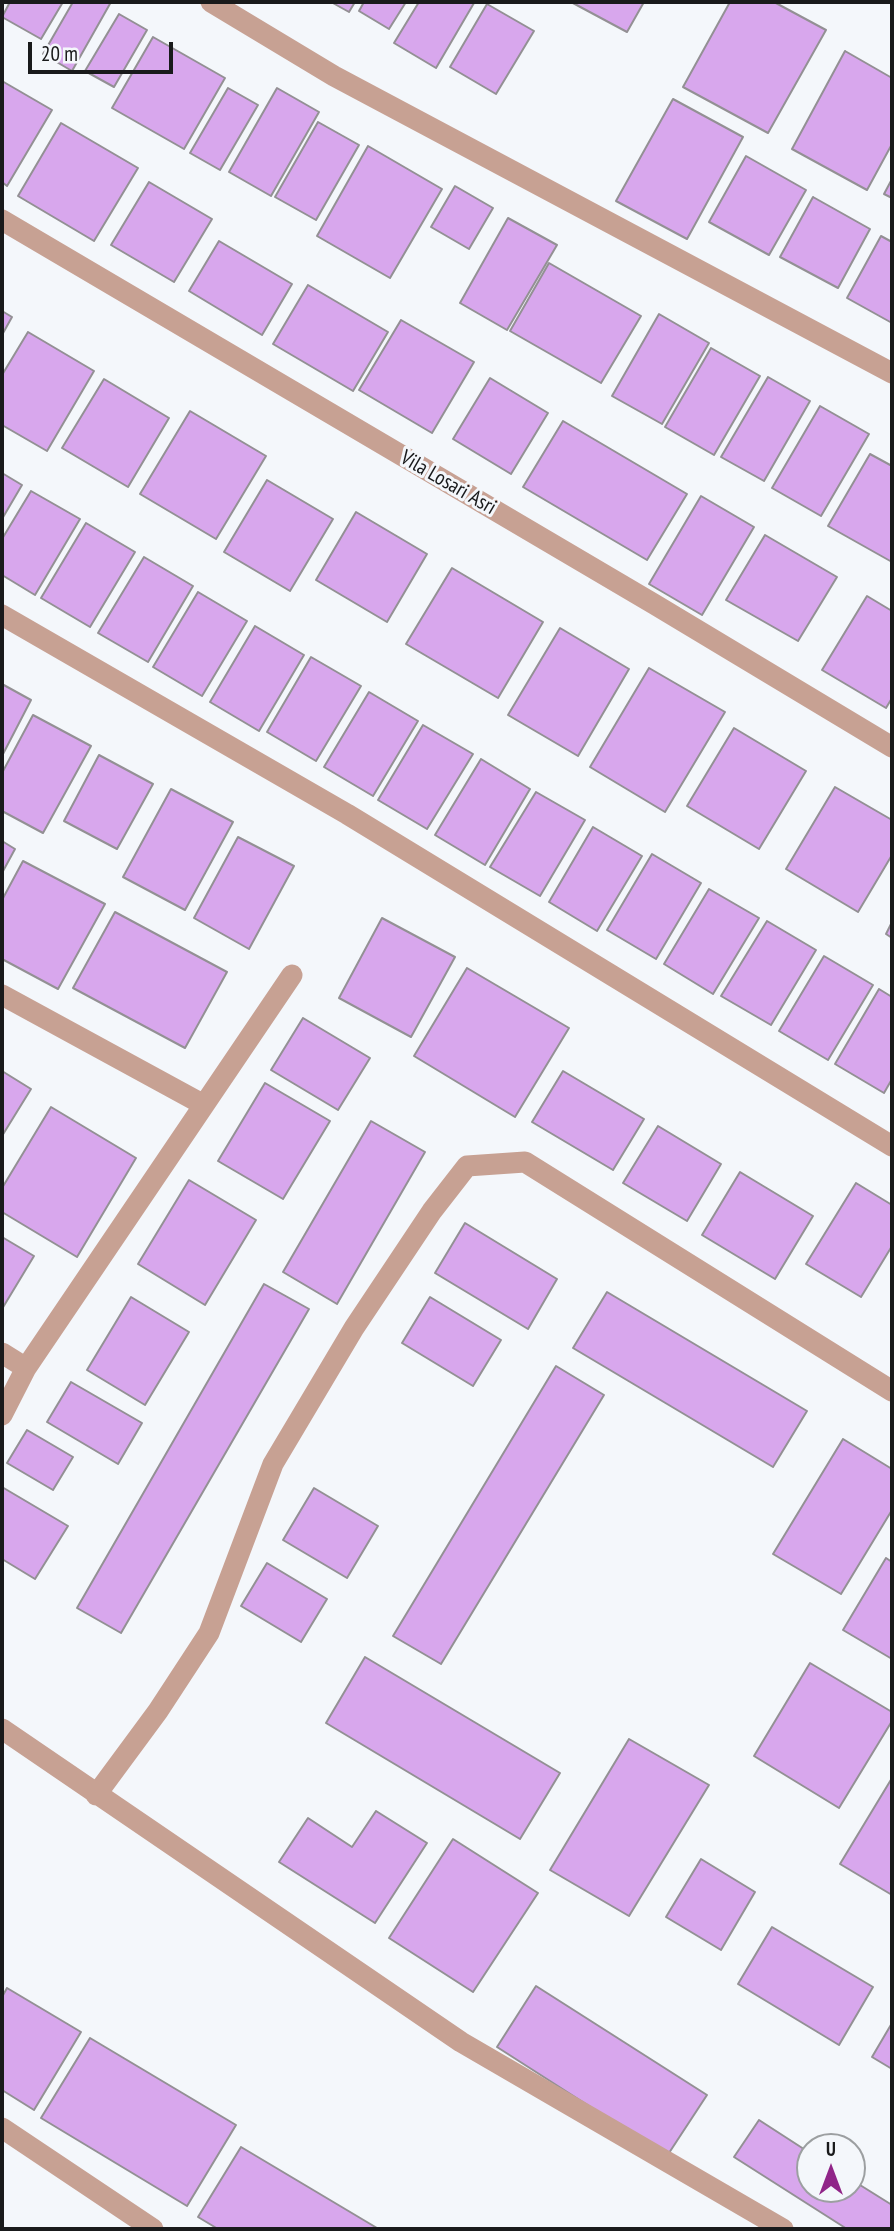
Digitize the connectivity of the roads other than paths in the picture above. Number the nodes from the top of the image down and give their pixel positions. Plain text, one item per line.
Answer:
1 (211, 2) edge
2 (2, 220) edge
3 (892, 373) edge
4 (2, 615) edge
5 (892, 747) edge
6 (292, 975) dead end
7 (2, 995) edge
8 (204, 1105) junction
9 (892, 1146) edge
10 (2, 1353) edge
11 (26, 1368) junction
12 (892, 1391) edge
13 (2, 1415) edge
14 (2, 1729) edge
15 (96, 1795) junction
16 (2, 2128) edge
17 (153, 2229) edge
18 (783, 2229) edge

1 - 3 street
2 - 5 street, Vila Losari Asri
4 - 9 street
6 - 8 street
7 - 8 street
8 - 11 street
10 - 11 street
11 - 13 street
12 - 15 street
14 - 15 street
15 - 18 street
16 - 17 street

